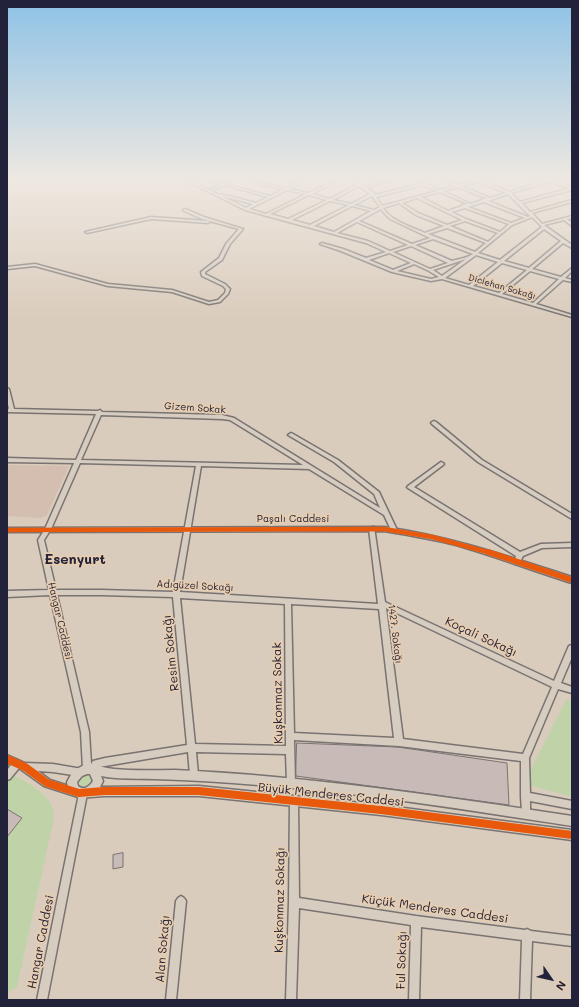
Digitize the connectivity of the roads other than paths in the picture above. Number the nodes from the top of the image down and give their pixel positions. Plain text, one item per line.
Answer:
1 (107, 227) edge
2 (234, 227) edge
3 (310, 227) edge
4 (346, 227) edge
5 (371, 227) edge
6 (411, 227) edge
7 (445, 227) joint
8 (484, 227) edge
9 (507, 227) edge
10 (541, 227) edge
11 (543, 227) edge
12 (87, 232) dead end
13 (334, 233) junction
14 (500, 233) junction
15 (426, 234) junction
16 (433, 238) junction
17 (562, 241) junction
18 (488, 243) junction
19 (322, 244) dead end
20 (412, 245) junction
21 (572, 248) edge
22 (389, 252) junction
23 (475, 254) junction
24 (365, 260) junction
25 (452, 262) junction
26 (502, 262) junction
27 (414, 264) junction
28 (7, 268) edge
29 (529, 269) junction
30 (572, 269) edge
31 (430, 270) junction
32 (393, 271) junction
33 (442, 278) junction
34 (562, 278) junction
35 (572, 281) edge
36 (470, 286) junction
37 (499, 295) junction
38 (533, 305) junction
39 (572, 309) edge
40 (566, 314) junction
41 (572, 316) edge
42 (7, 389) edge
43 (10, 410) edge
44 (100, 412) junction
45 (434, 423) dead end
46 (291, 435) dead end
47 (7, 460) edge
48 (78, 461) junction
49 (199, 464) junction
50 (441, 464) dead end
51 (311, 467) junction
52 (386, 514) junction
53 (572, 517) edge
54 (48, 529) junction
55 (186, 529) junction
56 (372, 529) junction
57 (7, 530) edge
58 (394, 530) junction
59 (572, 545) edge
60 (518, 558) junction
61 (572, 580) edge
62 (53, 592) junction
63 (7, 594) edge
64 (176, 594) junction
65 (288, 602) junction
66 (382, 605) junction
67 (572, 648) edge
68 (556, 685) junction
69 (572, 690) edge
70 (290, 736) junction
71 (399, 742) junction
72 (192, 748) junction
73 (290, 750) junction
74 (524, 758) junction
75 (7, 759) edge
76 (21, 766) junction
77 (88, 771) junction
78 (194, 775) junction
79 (7, 776) edge
80 (291, 783) junction
81 (82, 793) junction
82 (525, 796) junction
83 (294, 800) junction
84 (572, 805) edge
85 (526, 813) junction
86 (572, 821) edge
87 (572, 835) edge
88 (181, 901) dead end
89 (294, 902) junction
90 (416, 921) junction
91 (527, 934) junction
92 (572, 941) edge
93 (42, 1000) edge
94 (171, 1000) edge
95 (291, 1000) edge
96 (414, 1000) edge
97 (525, 1000) edge

1 - 12 street
2 - 28 street
3 - 13 street, Diclehan Sokağı
4 - 13 street
5 - 20 street
6 - 15 street
7 - 15 street
7 - 18 street
8 - 14 street
9 - 14 street
10 - 26 street
11 - 17 street
13 - 22 street, Diclehan Sokağı
14 - 18 street
15 - 16 street
16 - 20 street
16 - 23 street
17 - 21 street
17 - 29 street
18 - 23 street
19 - 24 street
20 - 22 street
20 - 25 street
22 - 24 street
22 - 27 street, Diclehan Sokağı
23 - 25 street
23 - 26 street
23 - 33 street
24 - 32 street
25 - 31 street
26 - 29 street
26 - 36 street
27 - 31 street, Diclehan Sokağı
27 - 32 street
29 - 34 street
29 - 37 street
30 - 34 street
31 - 33 street, Diclehan Sokağı
32 - 33 street
33 - 36 street, Diclehan Sokağı
34 - 35 street
34 - 38 street
36 - 37 street, Diclehan Sokağı
37 - 38 street, Diclehan Sokağı
38 - 40 street, Diclehan Sokağı
39 - 40 street
40 - 41 street, Diclehan Sokağı
42 - 43 street
43 - 44 street, Gizem Sokak
44 - 48 street, Hangar Caddesi
44 - 51 street, Gizem Sokak
45 - 53 street
46 - 52 street
47 - 48 street
48 - 49 street
48 - 54 street, Hangar Caddesi
49 - 51 street
49 - 55 street, Resim Sokağı
50 - 60 street
51 - 52 street, Gizem Sokak
52 - 58 street
54 - 55 street, Paşalı Caddesi
54 - 57 street, Paşalı Caddesi
54 - 62 street, Hangar Caddesi
55 - 56 street, Paşalı Caddesi
55 - 64 street, Resim Sokağı
56 - 58 street, Paşalı Caddesi
56 - 66 street, 1427. Sokağı
58 - 60 street, Paşalı Caddesi
59 - 60 street
60 - 61 street, Paşalı Caddesi
62 - 63 street, Adıgüzel Sokağı
62 - 64 street, Adıgüzel Sokağı
62 - 77 street, Hangar Caddesi
64 - 65 street, Adıgüzel Sokağı
64 - 72 street, Resim Sokağı
65 - 66 street, Adıgüzel Sokağı
65 - 70 street, Kuşkonmaz Sokak
66 - 68 street, Koçali Sokağı
66 - 71 street, 1427. Sokağı
67 - 68 street
68 - 69 street, Koçali Sokağı
68 - 74 street
70 - 71 street
70 - 73 street, Kuşkonmaz Sokak
71 - 74 street
72 - 73 street
72 - 77 street
72 - 78 street, Resim Sokağı
73 - 80 street, Kuşkonmaz Sokak
74 - 82 street
75 - 76 street
76 - 77 street
76 - 79 street
76 - 81 street
77 - 78 street, Büyük Menderes Caddesi
77 - 81 street
77 - 81 street
78 - 80 street, Büyük Menderes Caddesi
80 - 85 street, Büyük Menderes Caddesi
81 - 83 street, Büyük Menderes Caddesi
81 - 93 street, Hangar Caddesi
82 - 84 street
82 - 85 street
83 - 87 street, Büyük Menderes Caddesi
83 - 89 street, Kuşkonmaz Sokağı
85 - 86 street, Büyük Menderes Caddesi
88 - 94 street, Alan Sokağı
89 - 90 street, Küçük Menderes Caddesi
89 - 95 street, Kuşkonmaz Sokağı
90 - 91 street, Küçük Menderes Caddesi
90 - 96 street, Ful Sokağı
91 - 92 street, Küçük Menderes Caddesi
91 - 97 street

